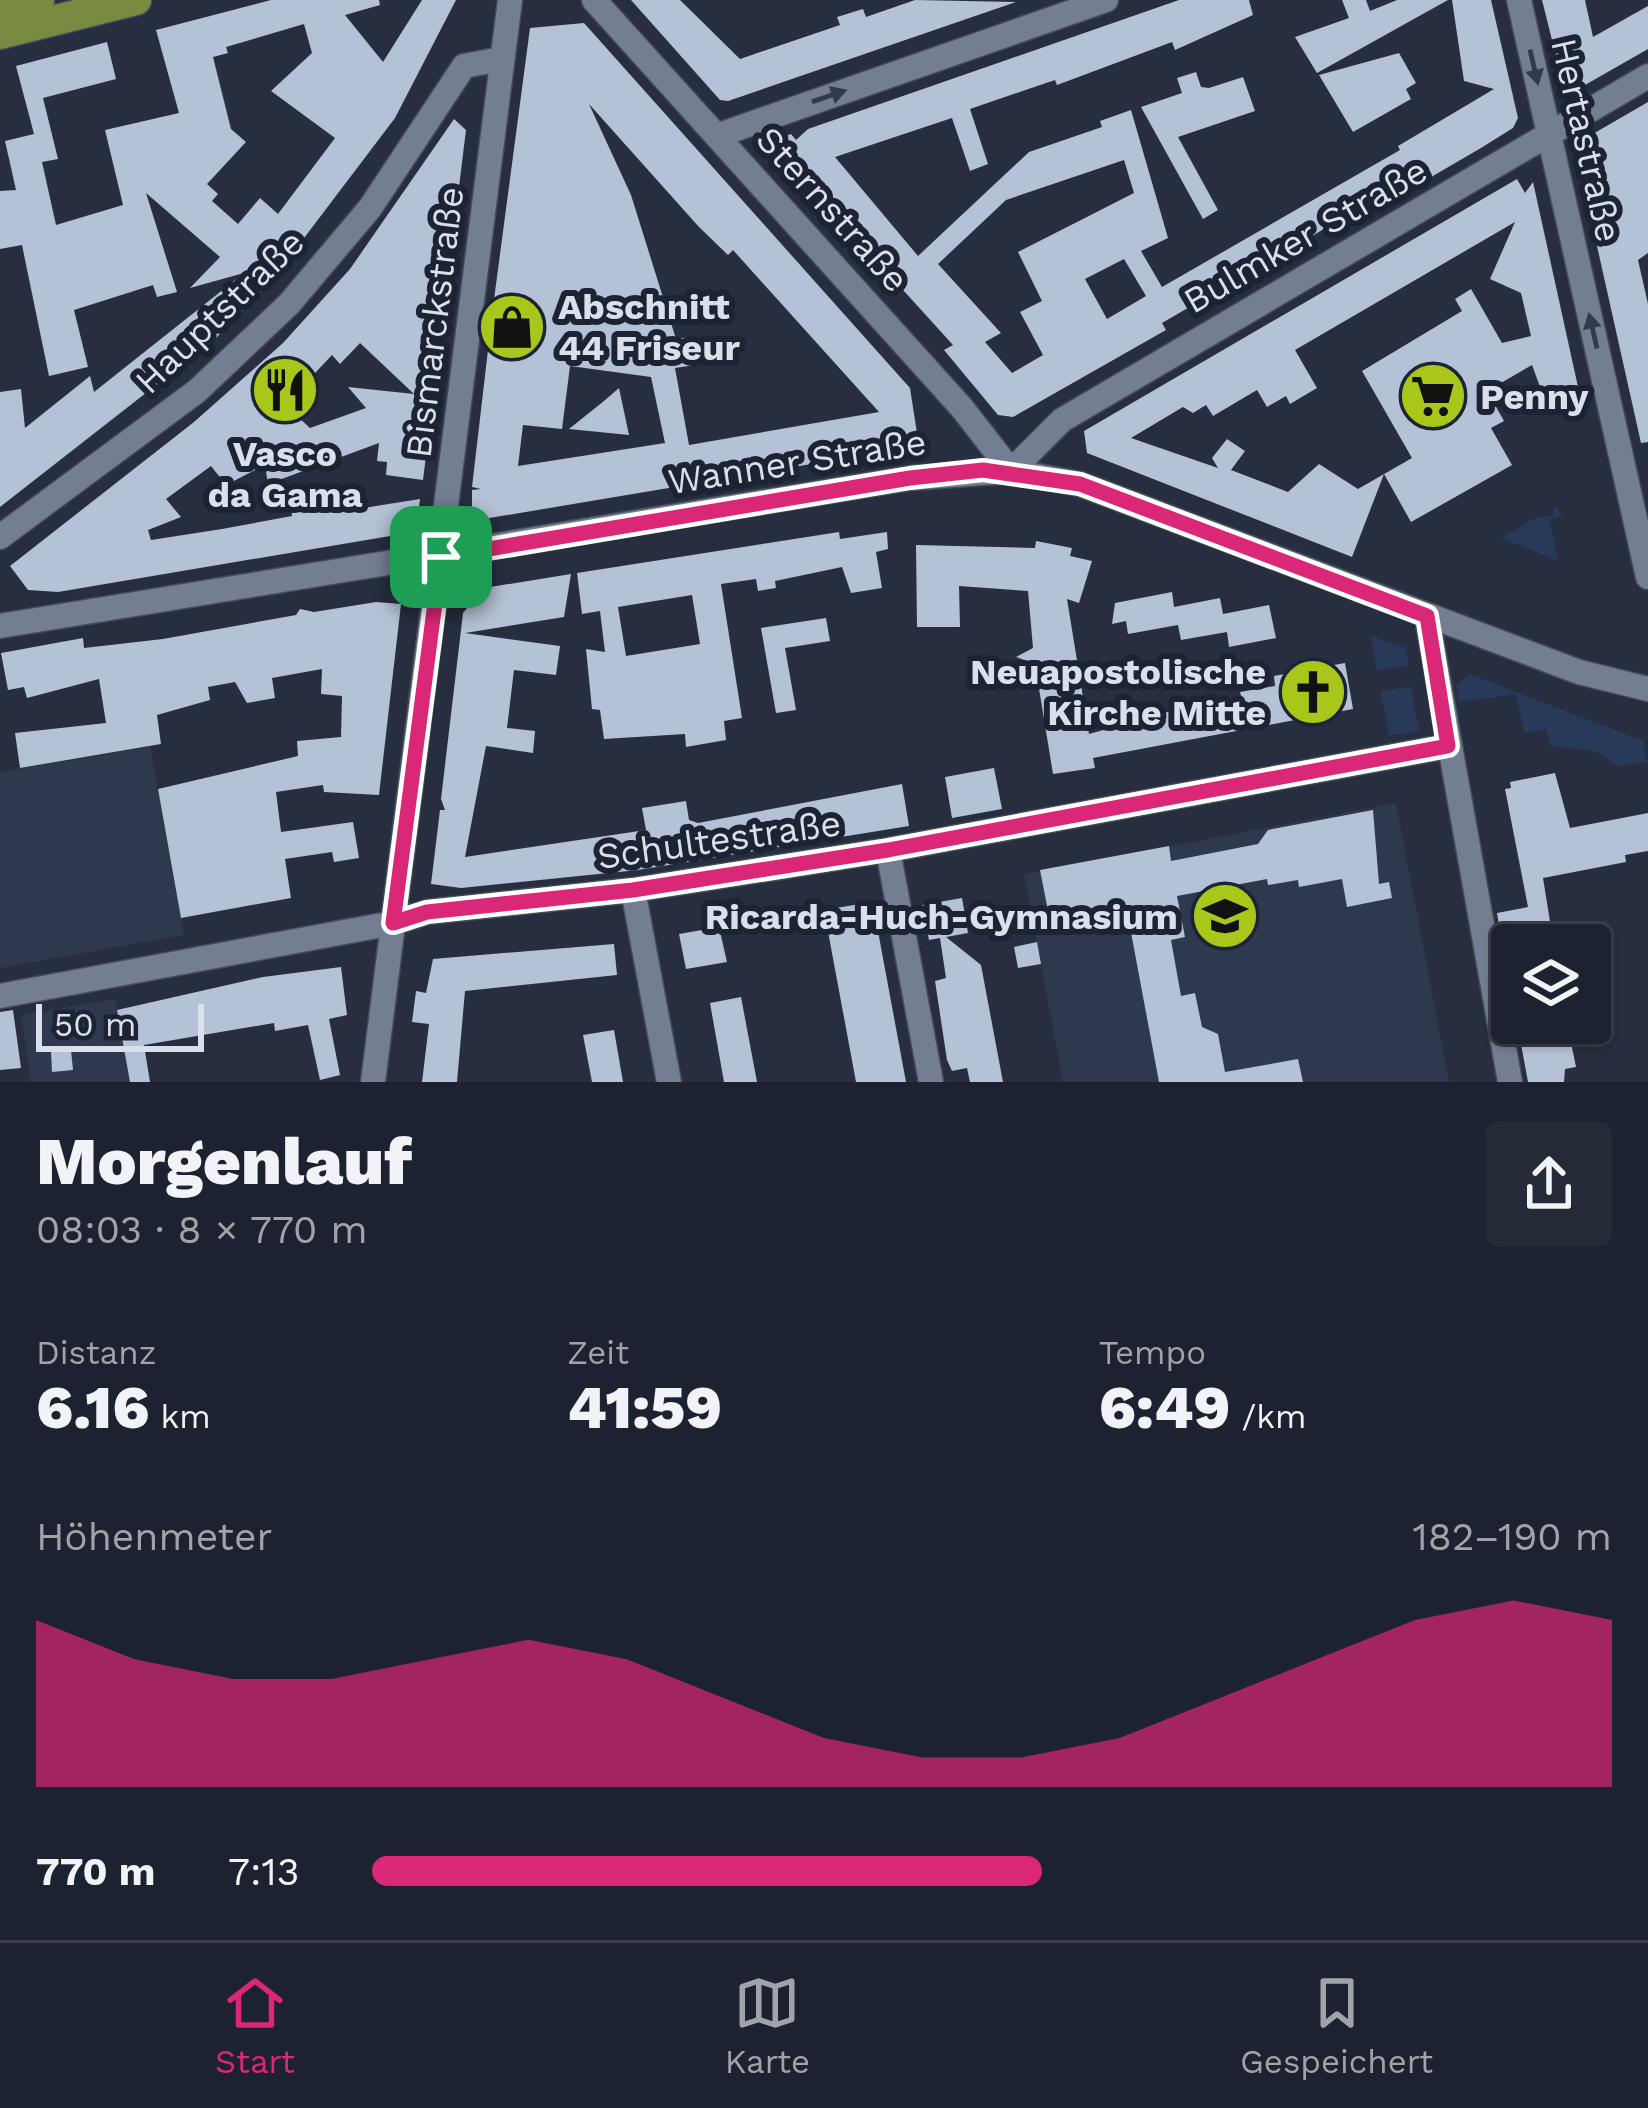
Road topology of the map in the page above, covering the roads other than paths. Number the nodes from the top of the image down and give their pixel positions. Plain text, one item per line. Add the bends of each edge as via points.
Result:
1 (39, 0) edge
2 (136, 0) edge
3 (510, 0) edge
4 (594, 0) edge
5 (1106, 0) edge
6 (1519, 0) edge
7 (0, 11) edge
8 (0, 34) edge
9 (501, 59) junction
10 (1648, 76) edge
11 (1549, 133) junction
12 (719, 135) junction
13 (1011, 471) junction
14 (1638, 481) edge
15 (0, 537) edge
16 (441, 557) junction
17 (1648, 577) edge
18 (1427, 616) junction
19 (0, 626) edge
20 (1648, 689) edge
21 (1448, 746) junction
22 (888, 850) junction
23 (633, 890) junction
24 (393, 923) junction
25 (0, 996) edge
26 (373, 1082) edge
27 (669, 1082) edge
28 (931, 1082) edge
29 (1510, 1082) edge

1 - 7 main road
2 - 8 main road
3 - 9 street, Bismarckstraße
4 - 12 street, Sternstraße
12 -> 5 street
6 -> 11 street, Hertastraße
9 - 15 street, Hauptstraße via 464,66 370,208 289,304 196,391
9 - 16 street, Bismarckstraße
10 - 11 street, Bulmker Straße
11 - 13 street, Bulmker Straße via 1062,420
14 -> 11 street, Hertastraße
12 - 13 street, Sternstraße
13 - 16 street, Wanner Straße via 910,478
13 - 18 street, Wanner Straße via 1080,484
14 - 17 street, Hertastraße
16 - 19 street, Wanner Straße
16 - 24 street, Bismarckstraße
18 - 20 street, Wanner Straße
18 - 21 street
21 - 22 street, Schultestraße
21 - 29 street
22 - 23 street, Schultestraße
22 - 28 street
23 - 24 street, Schultestraße via 427,912
23 - 27 street
24 - 25 street, Schultestraße
24 - 26 street, Bismarckstraße

